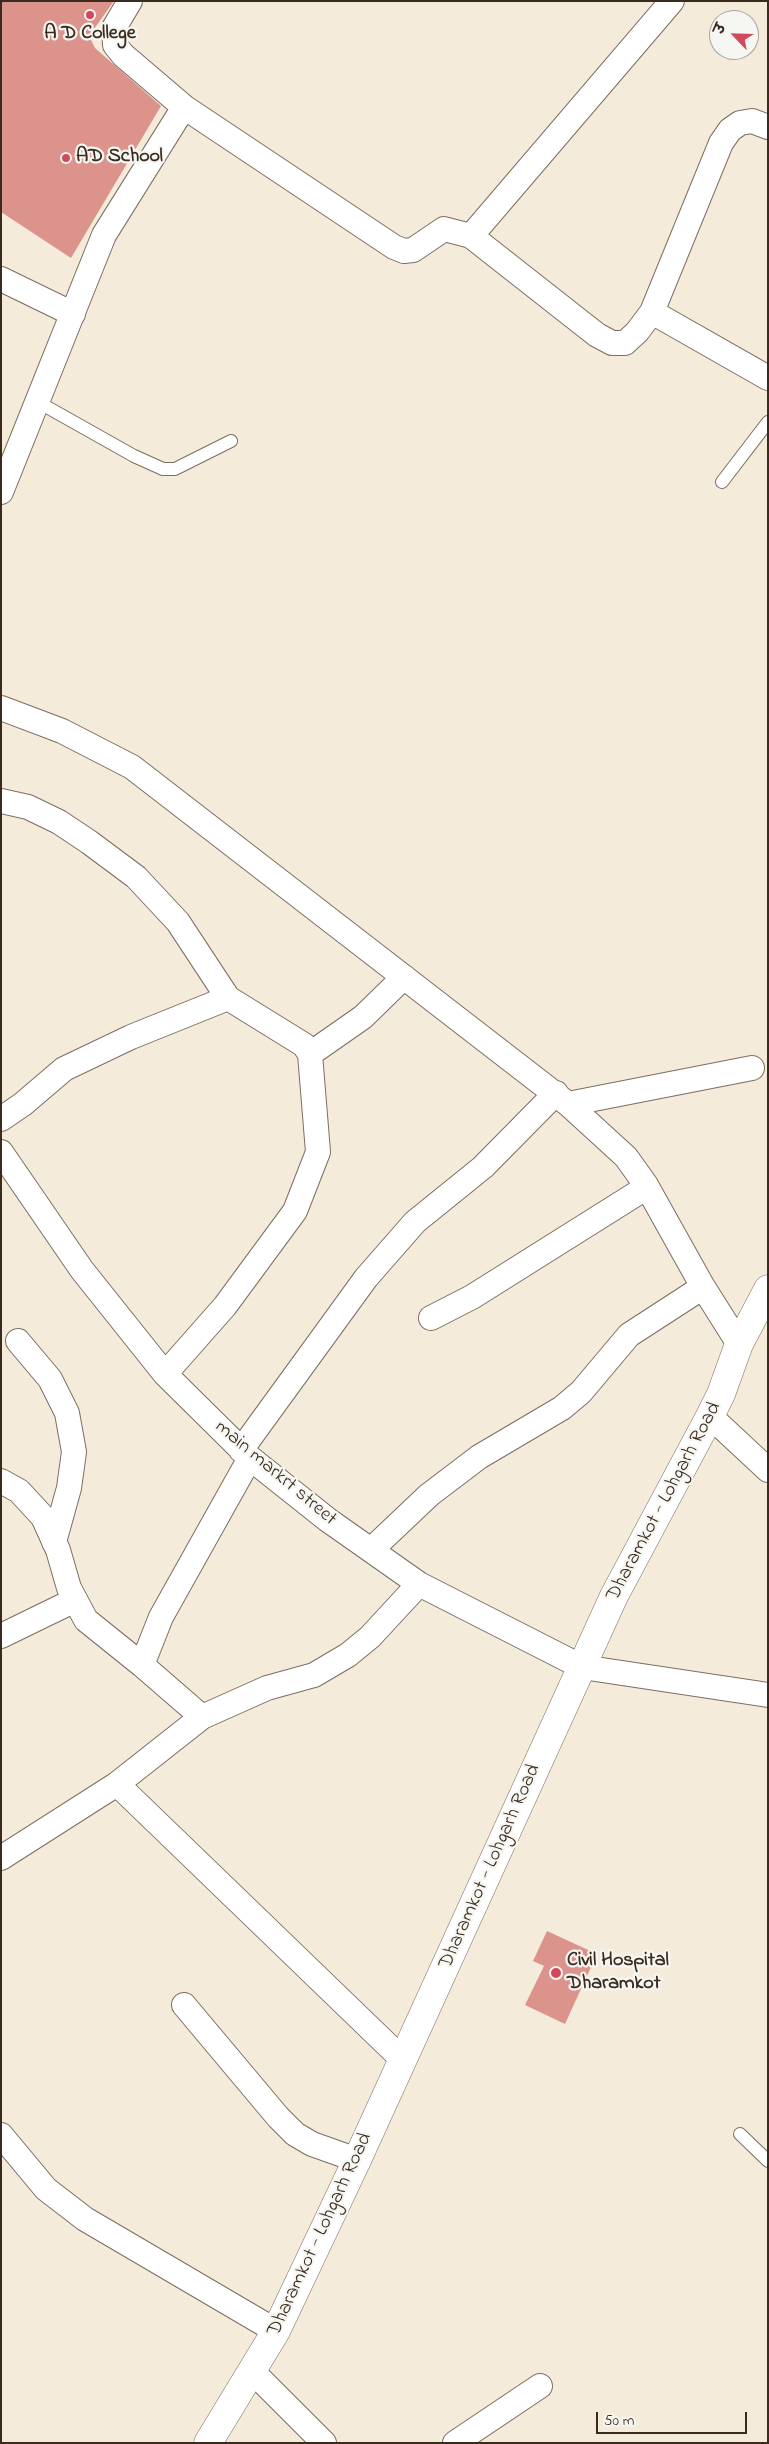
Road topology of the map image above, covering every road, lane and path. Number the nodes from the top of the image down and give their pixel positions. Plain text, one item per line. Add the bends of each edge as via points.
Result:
1 (130, 1) edge
2 (672, 1) edge
3 (184, 107) junction
4 (768, 127) edge
5 (471, 236) junction
6 (1, 279) edge
7 (652, 312) junction
8 (73, 314) junction
9 (768, 378) edge
10 (38, 402) junction
11 (768, 422) edge
12 (231, 441) dead end
13 (722, 482) dead end
14 (1, 492) edge
15 (1, 708) edge
16 (1, 801) edge
17 (404, 977) junction
18 (228, 998) junction
19 (310, 1054) junction
20 (752, 1068) dead end
21 (562, 1098) junction
22 (1, 1119) edge
23 (1, 1152) edge
24 (647, 1187) junction
25 (703, 1287) junction
26 (768, 1289) edge
27 (431, 1318) dead end
28 (18, 1341) dead end
29 (739, 1344) junction
30 (165, 1374) junction
31 (710, 1416) junction
32 (245, 1454) junction
33 (768, 1470) edge
34 (1, 1481) edge
35 (54, 1542) junction
36 (371, 1550) junction
37 (419, 1584) junction
38 (76, 1600) junction
39 (1, 1636) edge
40 (142, 1665) junction
41 (582, 1667) junction
42 (768, 1695) edge
43 (202, 1717) junction
44 (117, 1784) junction
45 (1, 1858) edge
46 (184, 2005) dead end
47 (403, 2060) junction
48 (1, 2134) edge
49 (740, 2134) dead end
50 (357, 2160) junction
51 (768, 2161) edge
52 (276, 2331) junction
53 (253, 2372) junction
54 (540, 2386) dead end
55 (208, 2443) edge
56 (324, 2443) edge
57 (455, 2443) edge

1 - 3 street via 114,28 115,45 122,55
2 - 5 street
3 - 5 street via 394,247 413,250 444,229
3 - 8 street via 104,234
4 - 7 street via 752,121 740,123 721,143
5 - 7 street via 597,335 612,343 625,343
6 - 8 street
7 - 9 street
8 - 10 street
10 - 12 lane via 163,469 175,469
10 - 14 street
11 - 13 lane
15 - 17 street via 62,731 132,767
16 - 18 street via 28,806 59,822 136,877 178,922
17 - 19 street via 363,1017
17 - 21 street
18 - 19 street via 304,1045
18 - 22 street via 64,1068
19 - 30 street via 318,1152 295,1211 226,1306
20 - 21 street
21 - 24 street via 626,1157
21 - 32 street via 415,1222 366,1278
23 - 30 street, main markrt street via 82,1270
24 - 25 street
24 - 27 street via 472,1297
25 - 29 street
25 - 36 street via 629,1335 581,1392 562,1408 479,1457 429,1495
26 - 29 street, Dharamkot - Lohgarh Road
28 - 35 street via 50,1379 67,1413 74,1452 69,1488
29 - 31 street, Dharamkot - Lohgarh Road
30 - 32 street, main markrt street
31 - 33 street
31 - 41 street, Dharamkot - Lohgarh Road via 628,1570
32 - 36 street, main markrt street
32 - 40 street via 162,1617
34 - 35 street via 19,1491 43,1517
35 - 38 street
36 - 37 street, main markrt street
37 - 41 street, main markrt street
37 - 43 street via 370,1637 348,1655 314,1675 267,1688
38 - 39 street
38 - 40 street via 86,1620
40 - 43 street
41 - 42 street, main markrt street
41 - 47 street, Dharamkot - Lohgarh Road
43 - 44 street
44 - 45 street
44 - 47 street
46 - 50 street via 295,2134 312,2144
47 - 50 street, Dharamkot - Lohgarh Road
48 - 52 street via 46,2189 85,2219
49 - 51 lane
50 - 52 street, Dharamkot - Lohgarh Road
52 - 53 street, Dharamkot - Lohgarh Road
53 - 55 street, Dharamkot - Lohgarh Road
53 - 56 street
54 - 57 street

